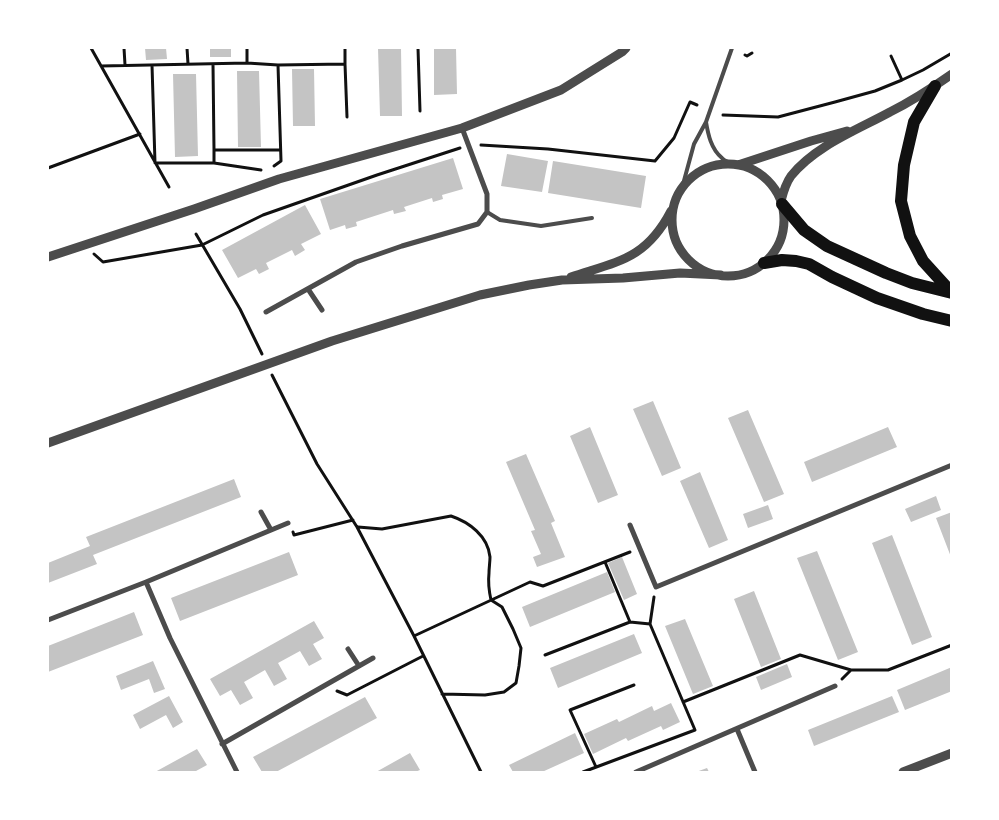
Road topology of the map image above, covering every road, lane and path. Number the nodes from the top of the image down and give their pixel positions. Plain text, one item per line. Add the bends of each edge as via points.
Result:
1 (91, 48) edge
2 (124, 48) edge
3 (188, 48) edge
4 (247, 48) edge
5 (345, 48) edge
6 (418, 48) edge
7 (626, 48) edge
8 (732, 48) edge
9 (752, 53) dead end
10 (952, 53) edge
11 (745, 55) dead end
12 (891, 56) dead end
13 (247, 63) junction
14 (188, 64) junction
15 (213, 64) junction
16 (345, 64) junction
17 (125, 65) junction
18 (152, 65) junction
19 (278, 65) junction
20 (101, 66) junction
21 (952, 74) edge
22 (902, 80) junction
23 (935, 86) junction
24 (697, 105) dead end
25 (420, 111) dead end
26 (724, 115) dead end
27 (347, 117) dead end
28 (706, 122) junction
29 (462, 128) junction
30 (858, 129) junction
31 (140, 134) junction
32 (468, 145) junction
33 (214, 150) junction
34 (280, 150) junction
35 (155, 163) junction
36 (214, 163) junction
37 (735, 164) junction
38 (48, 168) edge
39 (169, 187) dead end
40 (682, 188) junction
41 (675, 202) junction
42 (781, 202) junction
43 (487, 212) junction
44 (592, 218) dead end
45 (196, 234) dead end
46 (85, 244) junction
47 (202, 245) junction
48 (48, 257) edge
49 (764, 263) junction
50 (721, 275) junction
51 (562, 280) junction
52 (308, 289) junction
53 (952, 293) edge
54 (240, 309) dead end
55 (322, 310) dead end
56 (266, 312) dead end
57 (952, 321) edge
58 (289, 410) dead end
59 (48, 443) edge
60 (952, 465) edge
61 (261, 512) dead end
62 (353, 520) junction
63 (288, 523) joint
64 (630, 525) dead end
65 (357, 527) junction
66 (271, 530) junction
67 (639, 548) junction
68 (605, 562) junction
69 (146, 582) junction
70 (656, 587) junction
71 (491, 600) junction
72 (48, 620) edge
73 (630, 622) junction
74 (650, 624) junction
75 (414, 636) junction
76 (952, 645) edge
77 (348, 650) dead end
78 (545, 654) dead end
79 (423, 656) junction
80 (373, 658) dead end
81 (359, 666) junction
82 (325, 685) junction
83 (634, 685) dead end
84 (835, 686) dead end
85 (442, 694) junction
86 (683, 702) junction
87 (737, 729) junction
88 (222, 744) junction
89 (952, 753) edge
90 (596, 767) junction
91 (237, 772) edge
92 (481, 772) edge
93 (583, 772) edge
94 (636, 772) edge
95 (755, 772) edge
96 (903, 772) edge

1 - 20 path
2 - 17 path
3 - 14 path
4 - 13 path
5 - 16 path
6 - 25 path
7 - 29 street via 561,90
8 - 28 lane
9 - 11 path
10 - 22 path
12 - 22 path
13 - 15 path
13 - 19 path
14 - 15 path
14 - 18 path
15 - 33 path
16 - 19 path
16 - 27 path
17 - 18 path
17 - 20 path
18 - 35 path
19 - 34 path
20 - 31 path
21 - 23 street
22 - 26 path via 875,91 778,117
23 - 30 street
23 - 53 main road via 914,122 904,165 901,201 910,236 924,262
24 - 32 path via 690,102 674,138 655,160
28 - 37 lane via 714,148 721,158
28 - 40 lane via 694,144
29 - 32 street
29 - 46 street via 279,179
30 - 37 street
30 - 42 street via 812,155 790,177
31 - 35 path
31 - 38 path
32 - 43 street via 487,194
32 - 47 path via 263,215
33 - 34 path
33 - 36 path
34 - 36 path via 281,160 267,172
35 - 36 path
35 - 39 path
37 - 40 street via 713,166 696,174
37 - 42 street via 764,177
40 - 41 street
41 - 50 street via 672,218 680,250 705,271
41 - 51 street via 663,225 643,248 617,262
42 - 49 street via 782,236
42 - 53 main road via 804,230 827,246 912,283
43 - 44 lane via 500,220 541,226
43 - 52 street via 478,224 356,262
45 - 47 path
46 - 47 path via 102,262
46 - 48 street
47 - 54 path
49 - 50 street via 751,271
49 - 57 main road via 782,260 809,264 877,298
50 - 51 street via 680,273
51 - 59 street via 480,295 340,338
52 - 55 street
52 - 56 street
58 - 62 path
60 - 70 street
61 - 66 street
62 - 63 path via 294,535
62 - 65 path
63 - 66 street
64 - 67 street
65 - 71 path via 382,529 451,516 461,519 486,543 490,556
65 - 75 path
66 - 69 street
67 - 68 path
67 - 70 street
68 - 71 path via 543,586 530,582
68 - 73 path
69 - 72 street
69 - 88 street
70 - 74 path
71 - 75 path
71 - 85 path via 502,607 521,648 516,683 504,692 485,695
73 - 74 path
73 - 78 path
74 - 86 path
75 - 79 path
76 - 86 path via 888,670 851,670 800,655
77 - 81 street
79 - 82 path via 347,695
79 - 85 path
80 - 81 street
81 - 82 street
82 - 88 street
83 - 90 path via 570,710
84 - 87 street
85 - 92 path
86 - 90 path via 695,730
87 - 94 street
87 - 95 street
88 - 91 street
89 - 96 street
90 - 93 path

